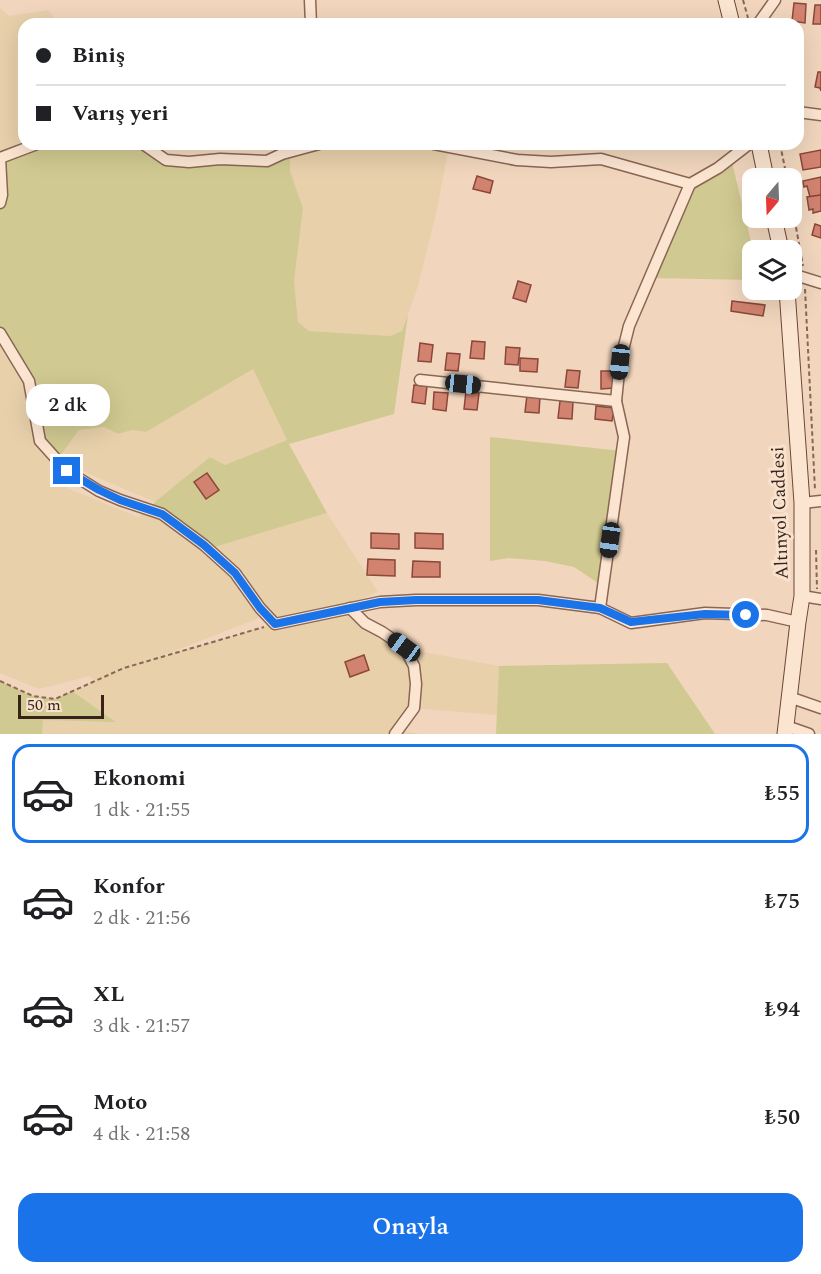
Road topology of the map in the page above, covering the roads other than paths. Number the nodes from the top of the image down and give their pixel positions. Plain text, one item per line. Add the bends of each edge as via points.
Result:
1 (310, 0) edge
2 (726, 0) edge
3 (775, 0) edge
4 (311, 18) edge
5 (730, 18) edge
6 (762, 18) edge
7 (804, 113) edge
8 (821, 115) edge
9 (21, 150) edge
10 (152, 150) edge
11 (292, 150) edge
12 (465, 150) edge
13 (741, 150) edge
14 (760, 150) edge
15 (0, 158) edge
16 (764, 168) edge
17 (690, 184) junction
18 (0, 203) edge
19 (802, 277) edge
20 (821, 283) edge
21 (788, 300) edge
22 (0, 333) edge
23 (420, 380) dead end
24 (616, 401) junction
25 (813, 502) edge
26 (802, 596) junction
27 (819, 598) edge
28 (350, 608) junction
29 (600, 608) junction
30 (798, 622) junction
31 (789, 697) junction
32 (821, 708) edge
33 (785, 730) edge
34 (394, 734) edge
35 (809, 734) edge

1 - 4 street
2 - 5 main road
3 - 6 street
7 - 8 street
9 - 15 street
10 - 11 street via 166,160 189,162 267,161
12 - 17 street via 517,160 601,159
13 - 17 street
14 - 16 main road
15 - 18 street
17 - 24 street via 629,326
19 - 20 street
21 - 25 main road, Altınyol Caddesi
22 - 28 street via 29,381 40,441 67,471 99,490 173,522 235,573 275,624
23 - 24 street
24 - 29 street via 624,437
25 - 26 main road, Altınyol Caddesi
26 - 27 street
26 - 30 main road, Altınyol Caddesi
28 - 29 street via 416,600 538,600
28 - 34 street via 365,623 404,647 414,666 414,708
29 - 30 street via 631,622 705,614 766,615
30 - 31 main road, Altınyol Caddesi
31 - 32 street
31 - 33 main road, Altınyol Caddesi
33 - 35 street

